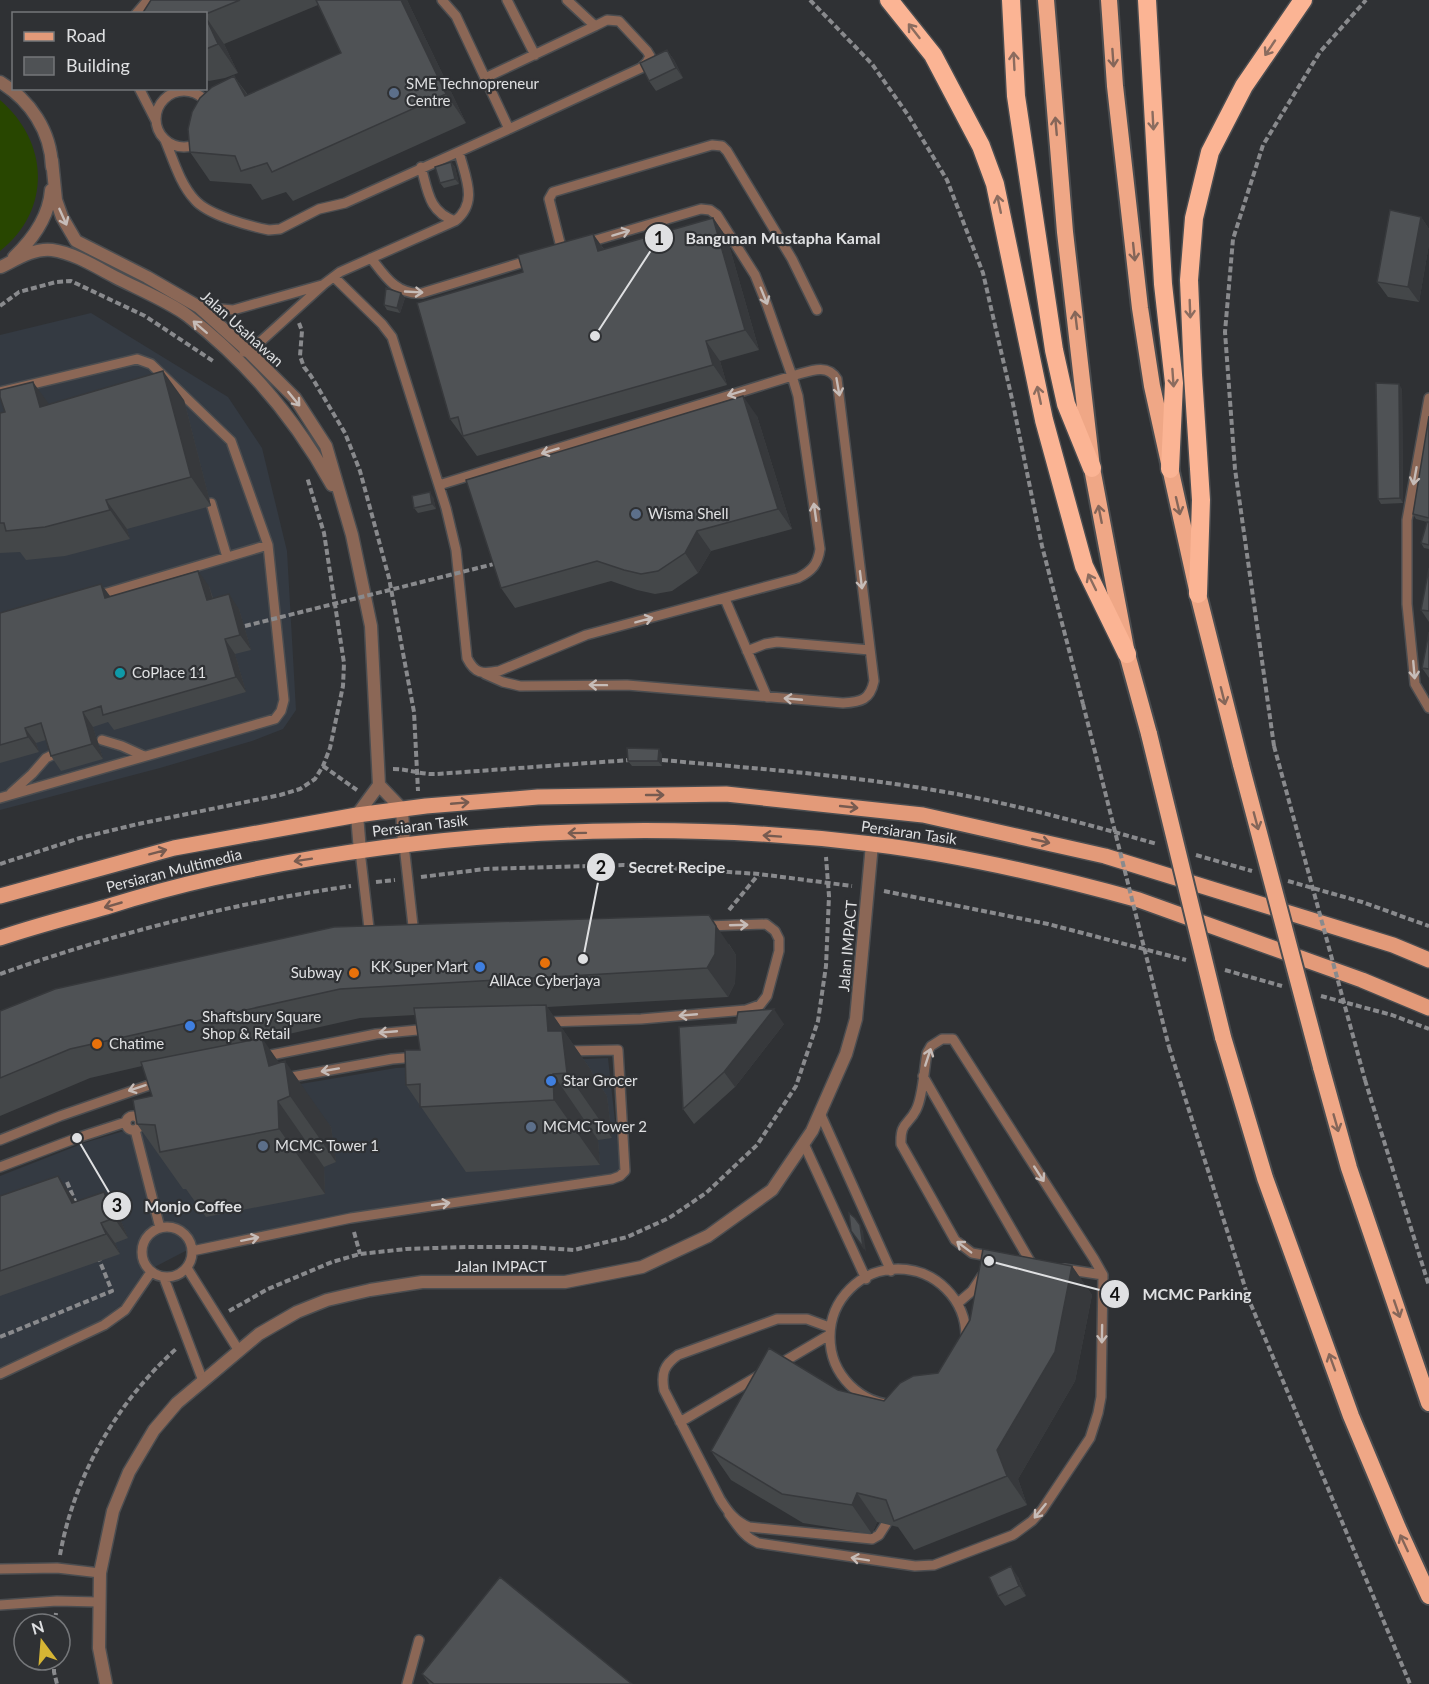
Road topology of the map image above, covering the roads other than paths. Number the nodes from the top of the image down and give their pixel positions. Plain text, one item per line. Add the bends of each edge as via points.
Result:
1 (148, 0) edge
2 (442, 0) edge
3 (507, 0) edge
4 (567, 0) edge
5 (889, 0) edge
6 (1011, 0) edge
7 (1046, 0) edge
8 (1109, 0) edge
9 (1147, 0) edge
10 (1303, 0) edge
11 (138, 12) edge
12 (595, 26) junction
13 (535, 55) junction
14 (485, 78) junction
15 (0, 82) edge
16 (141, 90) edge
17 (156, 122) junction
18 (509, 129) junction
19 (165, 140) junction
20 (459, 152) junction
21 (52, 160) junction
22 (421, 167) junction
23 (455, 221) junction
24 (562, 250) junction
25 (551, 254) edge
26 (540, 257) edge
27 (371, 258) junction
28 (0, 267) edge
29 (334, 277) junction
30 (324, 284) junction
31 (199, 307) junction
32 (817, 310) dead end
33 (249, 352) junction
34 (231, 354) junction
35 (792, 376) junction
36 (0, 392) edge
37 (1429, 398) edge
38 (1092, 468) junction
39 (1170, 469) junction
40 (439, 485) junction
41 (342, 502) junction
42 (212, 503) dead end
43 (268, 545) junction
44 (227, 557) junction
45 (1198, 594) junction
46 (91, 598) edge
47 (725, 599) junction
48 (870, 650) junction
49 (747, 651) junction
50 (1127, 654) junction
51 (479, 672) junction
52 (767, 697) junction
53 (1429, 708) edge
54 (102, 740) dead end
55 (52, 755) edge
56 (144, 756) junction
57 (379, 785) junction
58 (5, 796) edge
59 (402, 809) junction
60 (357, 815) junction
61 (872, 844) junction
62 (404, 845) junction
63 (360, 851) junction
64 (0, 896) edge
65 (693, 926) edge
66 (414, 937) junction
67 (426, 937) edge
68 (0, 938) edge
69 (403, 939) edge
70 (381, 941) edge
71 (1429, 960) edge
72 (1429, 1008) edge
73 (538, 1023) edge
74 (434, 1029) edge
75 (560, 1051) edge
76 (426, 1057) edge
77 (254, 1058) edge
78 (923, 1076) junction
79 (168, 1079) edge
80 (275, 1080) edge
81 (820, 1113) junction
82 (150, 1115) edge
83 (138, 1118) junction
84 (126, 1122) junction
85 (135, 1130) junction
86 (0, 1140) edge
87 (804, 1144) junction
88 (0, 1167) edge
89 (160, 1228) junction
90 (192, 1251) junction
91 (990, 1256) junction
92 (1000, 1258) edge
93 (1041, 1265) edge
94 (1051, 1266) edge
95 (187, 1268) junction
96 (891, 1271) junction
97 (151, 1272) junction
98 (1103, 1275) junction
99 (164, 1278) junction
100 (866, 1279) junction
101 (958, 1303) junction
102 (829, 1331) junction
103 (239, 1351) junction
104 (0, 1374) edge
105 (203, 1381) junction
106 (1429, 1403) edge
107 (680, 1422) junction
108 (729, 1514) junction
109 (886, 1524) edge
110 (0, 1569) edge
111 (100, 1573) junction
112 (1429, 1596) edge
113 (98, 1602) junction
114 (0, 1605) edge
115 (419, 1640) dead end
116 (106, 1684) edge
117 (406, 1684) edge

1 - 11 lane
2 - 14 lane via 456,16
3 - 13 lane
4 - 12 lane
50 -> 5 highway via 1084,566 1044,420 995,184 933,55
38 -> 6 highway via 1066,404 1054,350 1016,96
38 -> 7 highway via 1065,232
8 -> 39 highway via 1140,308
9 -> 39 highway via 1163,284 1174,383
10 -> 45 highway via 1244,86 1210,152 1194,218 1189,280 1201,500
12 - 13 lane
12 - 18 lane via 607,20 619,21 647,51 647,62
13 - 14 lane
14 - 18 lane
15 - 21 street via 33,112
16 - 17 lane
17 - 19 lane
17 - 19 lane via 159,106 171,94 188,91 204,98 209,105 209,131 198,143 181,147
18 - 20 lane
19 - 22 lane via 195,201 205,209 269,230 280,229
20 - 22 lane
20 - 23 lane via 469,205
21 - 28 street via 51,196 38,229
21 -> 31 street, Jalan Usahawan via 56,200 76,241
22 - 23 lane via 438,213
23 - 27 lane
24 - 25 lane
24 - 32 lane via 549,199 553,192 712,145 722,146 792,259
24 -> 35 lane via 701,209 710,210 755,275
27 -> 26 lane via 394,286 413,294
27 - 29 lane
34 -> 28 street, Jalan Usahawan via 186,315 73,256 52,250 37,251
29 - 30 lane
29 - 40 lane via 392,337
30 - 31 lane via 233,310
30 - 33 lane
31 - 33 street, Jalan Usahawan
33 - 34 lane
33 -> 41 street, Jalan Usahawan via 295,398 326,446
34 - 41 street, Jalan Usahawan via 281,407
35 -> 40 lane
47 -> 35 lane via 798,578 818,561 820,549
35 -> 48 lane via 828,369 837,379
36 - 43 lane via 137,359 151,364 231,441
37 -> 53 lane via 1407,520 1407,604 1415,684
50 -> 38 highway
39 -> 45 highway
40 - 51 lane via 456,550 467,658 471,668
41 - 57 street, Jalan Usahawan via 371,626
42 - 44 lane
43 - 44 lane
43 - 56 lane via 284,700 281,711 275,719
44 - 46 lane
45 -> 106 highway, bridge via 1349,1168
47 - 49 lane
51 -> 47 lane via 500,671 586,635
48 - 49 lane via 777,642
48 -> 52 lane via 873,681 866,698 843,703
49 - 52 lane
112 -> 50 highway, bridge via 1347,1405 1265,1178 1223,1037
52 -> 51 lane via 627,685 520,686
54 - 56 lane
55 - 58 lane
56 - 58 lane
57 - 59 street
57 - 60 street
59 - 60 main road, Persiaran Tasik
59 - 62 street
59 -> 71 main road, Persiaran Tasik via 538,797 726,794 923,815 1105,856 1393,945
60 - 63 street
64 -> 60 main road, Persiaran Multimedia via 174,848
61 -> 62 main road, Persiaran Tasik via 678,831 478,837
61 - 72 main road, Persiaran Tasik via 1043,875 1139,900
61 - 81 street, Jalan IMPACT via 856,1019 846,1054
62 - 63 main road, Persiaran Tasik
62 - 66 lane
63 -> 68 main road, Persiaran Multimedia via 210,878
63 - 70 lane via 367,943
65 -> 73 lane via 766,924 775,931 779,951 767,996 760,1005 746,1010 641,1019
66 - 67 lane
66 - 69 lane
74 -> 77 lane via 376,1034
90 -> 75 lane via 351,1218 620,1176 625,1171 618,1050
76 -> 80 lane via 392,1059
91 -> 78 lane via 972,1253 955,1240 901,1144 900,1134 916,1110
78 - 93 lane via 1026,1262
78 -> 98 lane via 931,1046 942,1039 952,1039
79 -> 86 lane
81 - 87 street, Jalan IMPACT
81 - 96 lane
82 - 83 lane
83 - 84 lane via 130,1117
83 - 85 lane via 140,1126
84 - 85 lane via 128,1128
84 - 88 lane
85 - 89 lane
87 - 100 lane
87 - 103 street, Jalan IMPACT via 772,1190 708,1236 642,1267 565,1282 422,1282 370,1290 297,1312
89 - 90 lane via 182,1232
89 - 97 lane via 143,1243 142,1259
90 - 95 lane
91 - 92 lane
91 - 101 lane via 979,1281
94 - 98 lane
95 - 99 lane
95 - 103 lane
96 - 100 lane
96 - 101 lane via 918,1271 933,1276
97 - 99 lane
97 - 104 lane via 125,1310 104,1325
98 -> 108 lane via 1101,1397 1096,1420 1089,1438 1042,1510 1013,1535 934,1565 902,1566 758,1543 749,1539
99 - 105 lane
100 - 102 lane via 841,1298
101 - 102 lane via 967,1330 964,1363 944,1388 915,1402 883,1404 854,1392 835,1362
102 - 107 lane
102 - 107 lane via 807,1319 777,1319 678,1355 663,1371 662,1380
103 - 105 street, Jalan IMPACT
105 - 111 street, Jalan IMPACT via 177,1402 154,1430 129,1472 113,1511
107 - 108 lane
108 - 109 lane via 749,1527 858,1539 872,1539
110 - 111 lane via 57,1568
111 - 113 street, Jalan IMPACT
113 - 114 lane
113 - 116 street, Jalan IMPACT via 99,1648
115 - 117 lane

